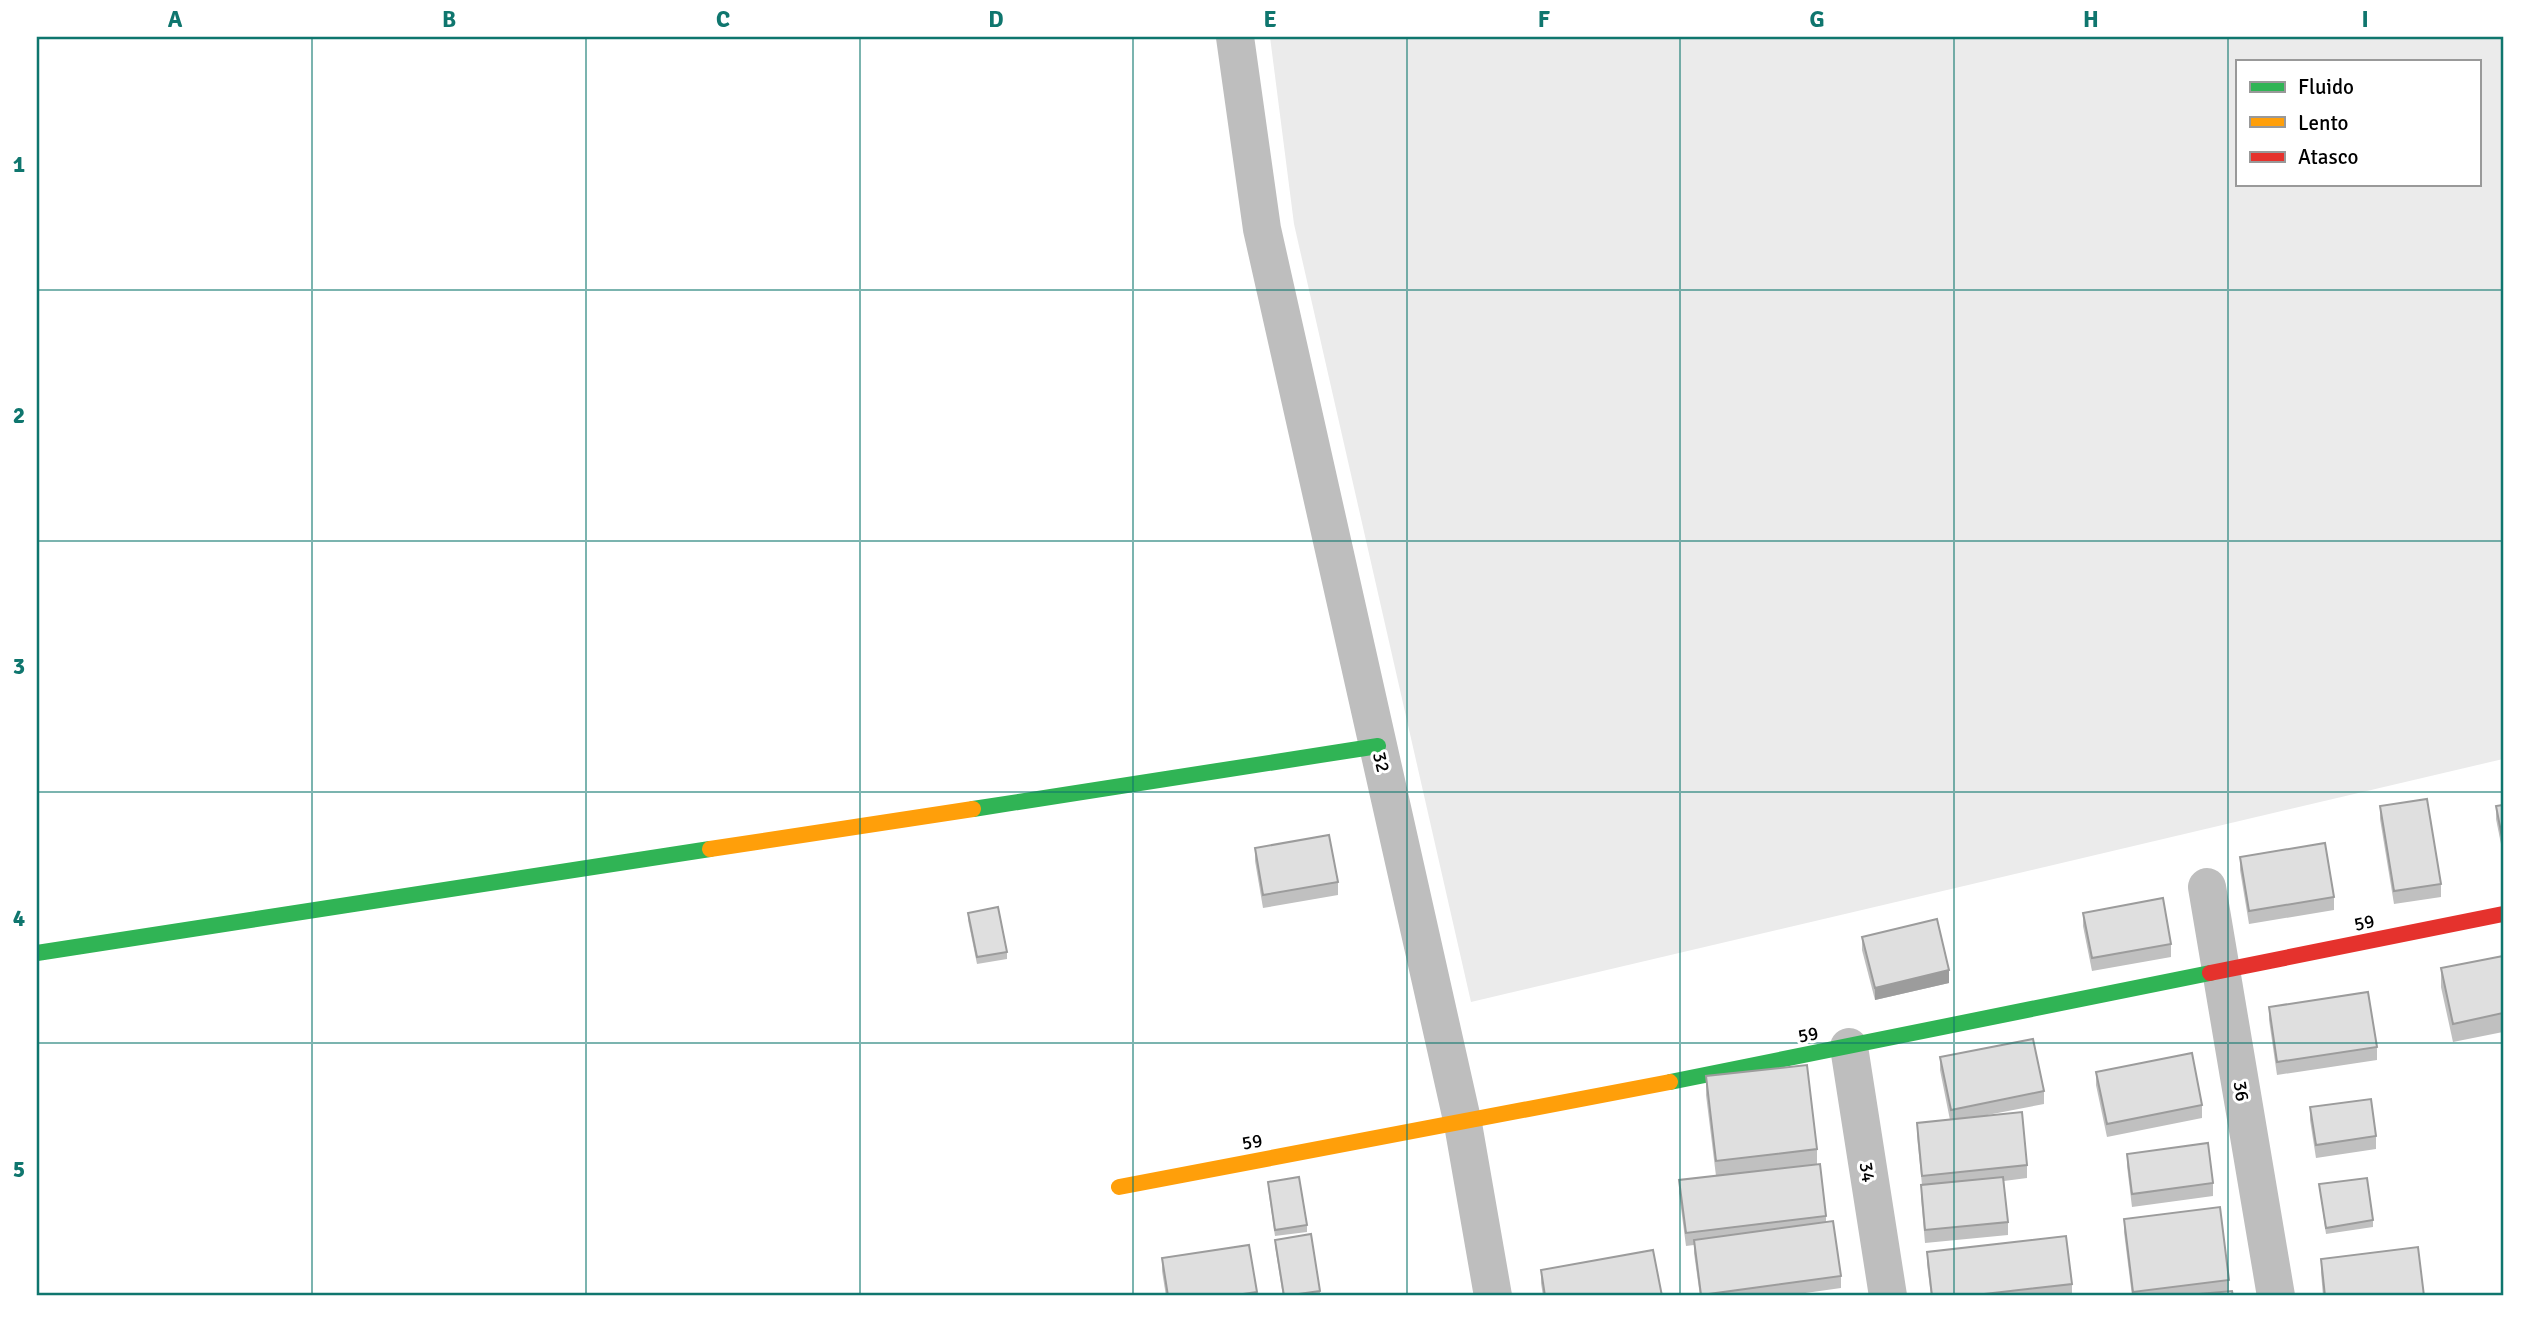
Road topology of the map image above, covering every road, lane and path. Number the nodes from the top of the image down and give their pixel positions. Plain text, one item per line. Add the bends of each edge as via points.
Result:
1 (1236, 37) edge
2 (1378, 746) junction
3 (2207, 887) dead end
4 (2503, 914) edge
5 (37, 953) edge
6 (2223, 972) junction
7 (1849, 1047) junction
8 (1463, 1124) junction
9 (1119, 1186) dead end
10 (1493, 1296) edge
11 (1888, 1296) edge
12 (2276, 1296) edge

1 - 2 street, 32 via 1262,229
2 - 5 street
2 - 8 street, 32
3 - 6 street, 36
4 - 6 street, 59
6 - 7 street, 59
6 - 12 street, 36
7 - 8 street, 59
7 - 11 street, 34
8 - 9 street, 59
8 - 10 street, 32

